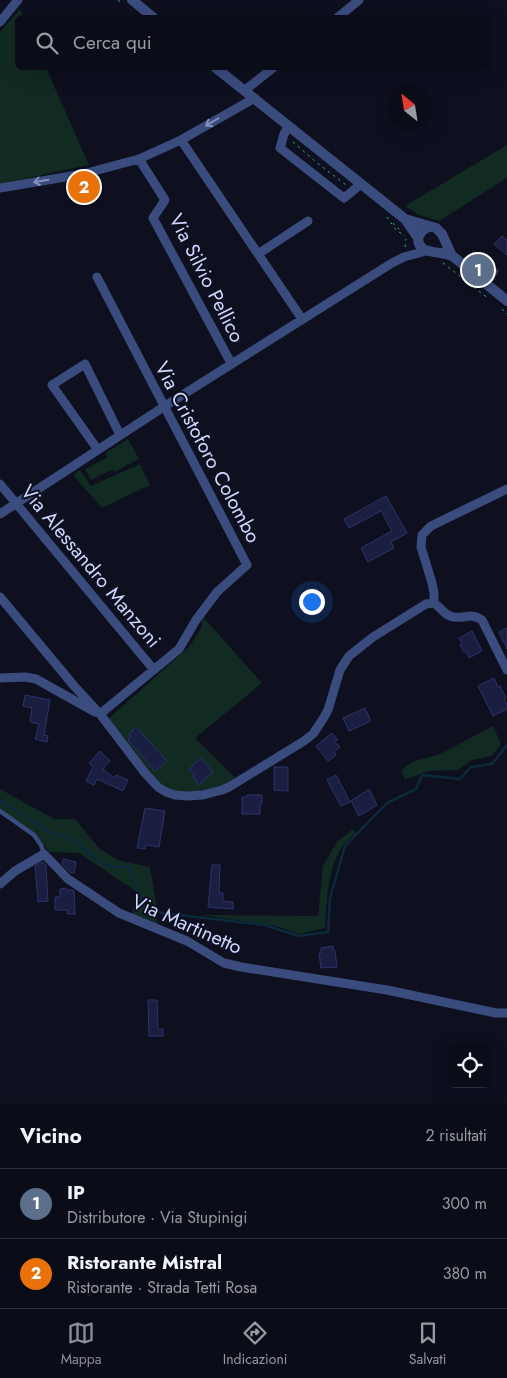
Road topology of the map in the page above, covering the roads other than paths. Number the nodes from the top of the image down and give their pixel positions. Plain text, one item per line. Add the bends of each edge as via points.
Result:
1 (18, 0) edge
2 (132, 0) edge
3 (359, 0) edge
4 (150, 15) edge
5 (341, 15) edge
6 (0, 22) edge
7 (219, 70) edge
8 (270, 70) edge
9 (245, 90) junction
10 (255, 98) junction
11 (289, 126) junction
12 (181, 140) junction
13 (140, 160) junction
14 (361, 184) junction
15 (0, 188) edge
16 (405, 219) junction
17 (308, 221) dead end
18 (428, 227) junction
19 (443, 238) junction
20 (418, 240) junction
21 (430, 251) junction
22 (258, 254) junction
23 (452, 256) junction
24 (404, 257) junction
25 (461, 264) junction
26 (97, 277) dead end
27 (488, 286) junction
28 (507, 301) edge
29 (302, 319) junction
30 (231, 363) junction
31 (164, 406) junction
32 (120, 435) junction
33 (98, 450) junction
34 (0, 484) edge
35 (507, 489) edge
36 (16, 503) junction
37 (0, 514) edge
38 (0, 597) edge
39 (434, 603) junction
40 (154, 670) junction
41 (507, 670) edge
42 (0, 678) edge
43 (100, 714) junction
44 (0, 811) edge
45 (44, 854) junction
46 (0, 884) edge
47 (507, 1013) edge

1 - 6 street
2 - 4 street
3 - 5 street
7 - 9 street
8 - 9 street
9 - 10 street
10 - 11 street
10 -> 12 street
11 - 14 street
11 - 14 street via 280,148 344,198
12 - 13 street
12 - 22 street
13 -> 15 street via 83,174
13 - 30 street, Via Silvio Pellico via 165,200 153,218
14 - 16 street
16 - 18 street
16 - 20 street
17 - 22 street
18 - 19 street via 436,228
18 - 20 street via 421,230
19 - 21 street via 441,246
19 - 23 street
20 - 21 street via 423,249
20 - 24 street
21 - 23 street
21 - 24 street
22 - 29 street
23 - 25 street
24 - 29 street
25 - 27 street
25 - 27 lane via 474,254 489,266 496,272
26 - 31 street, Via Cristoforo Colombo
27 - 28 street
29 - 30 street
30 - 31 street
31 - 32 street
31 - 40 street, Via Cristoforo Colombo via 247,565 217,592 179,649
32 - 33 street
32 - 33 street via 85,364 52,385
33 - 36 street
34 - 36 street, Via Alessandro Manzoni
35 - 39 street via 431,526 422,535 421,547 432,583
36 - 37 street
36 - 40 street, Via Alessandro Manzoni
38 - 43 street
39 - 41 street via 453,618 474,616 482,620
39 - 43 street via 409,614 349,656 336,679 328,710 313,734 222,790 187,796 166,792 145,773
40 - 43 street, Via Cristoforo Colombo
42 - 43 street via 36,679
44 - 45 lane via 34,835
45 - 46 street
45 - 47 street, Via Martinetto via 68,879 119,914 187,941 224,962

